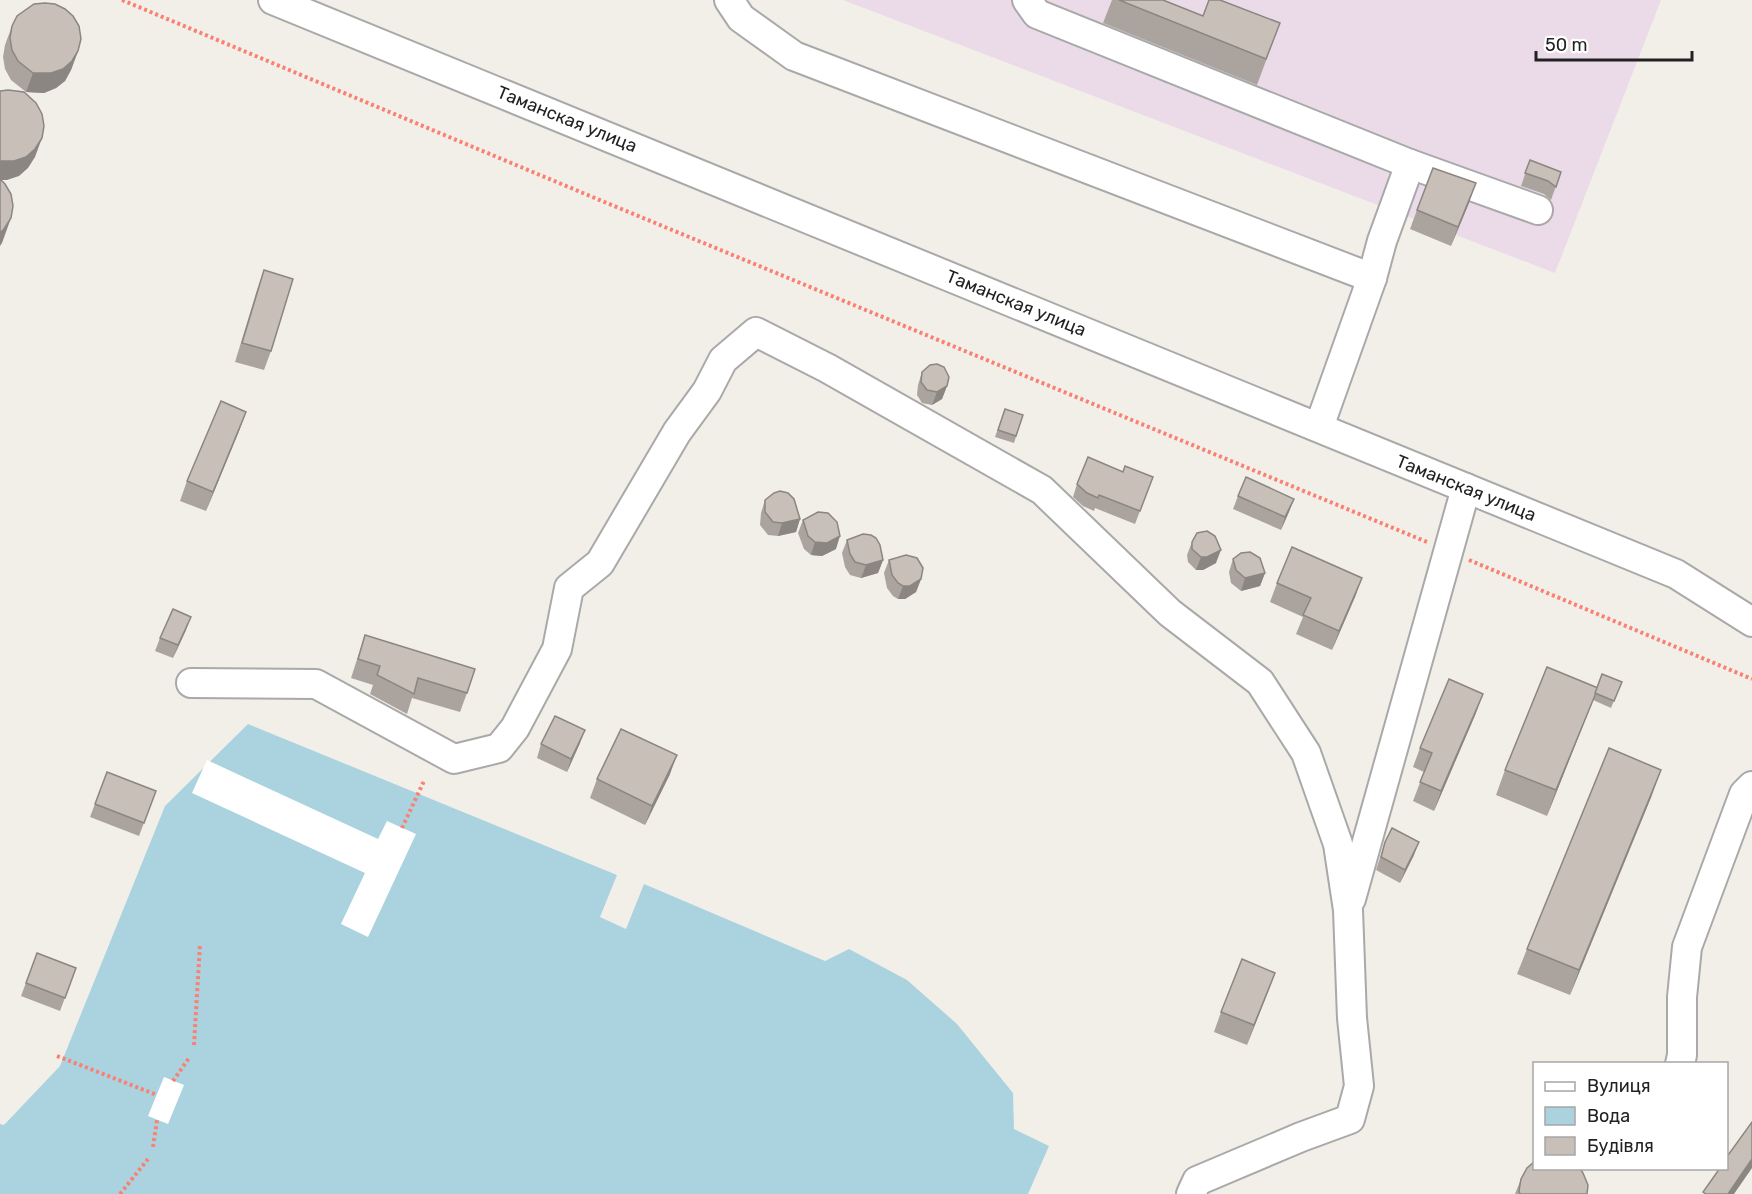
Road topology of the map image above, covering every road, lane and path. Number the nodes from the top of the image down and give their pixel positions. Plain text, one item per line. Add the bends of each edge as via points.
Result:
1 (122, 0) edge
2 (273, 0) edge
3 (729, 0) edge
4 (1027, 0) edge
5 (1410, 164) junction
6 (1538, 210) dead end
7 (1372, 278) junction
8 (1319, 427) junction
9 (1466, 488) junction
10 (1448, 551) junction
11 (1752, 622) edge
12 (1752, 679) edge
13 (191, 683) dead end
14 (424, 781) dead end
15 (1752, 786) edge
16 (402, 828) dead end
17 (1348, 910) junction
18 (200, 944) dead end
19 (194, 1046) dead end
20 (57, 1056) dead end
21 (189, 1058) dead end
22 (1681, 1062) edge
23 (173, 1081) dead end
24 (157, 1095) dead end
25 (156, 1120) dead end
26 (153, 1147) dead end
27 (148, 1159) dead end
28 (120, 1194) edge
29 (1191, 1194) edge

1 - 10 path
2 - 8 street, Таманская улица
3 - 7 street via 741,18 794,56
4 - 5 street via 1037,14
5 - 6 street
5 - 7 street
7 - 8 street
8 - 9 street, Таманская улица
9 - 10 street
9 - 11 street, Таманская улица via 1676,574
10 - 12 path
10 - 17 street
13 - 17 street via 316,684 454,759 499,748 515,728 557,649 570,588 600,563 723,360 756,332 1042,490 1170,613 1260,682 1306,753 1338,844
14 - 16 path
15 - 22 street via 1744,794 1687,947
17 - 29 street via 1359,1086 1350,1119 1197,1181
18 - 19 path
20 - 24 path
21 - 23 path
25 - 26 path
27 - 28 path

